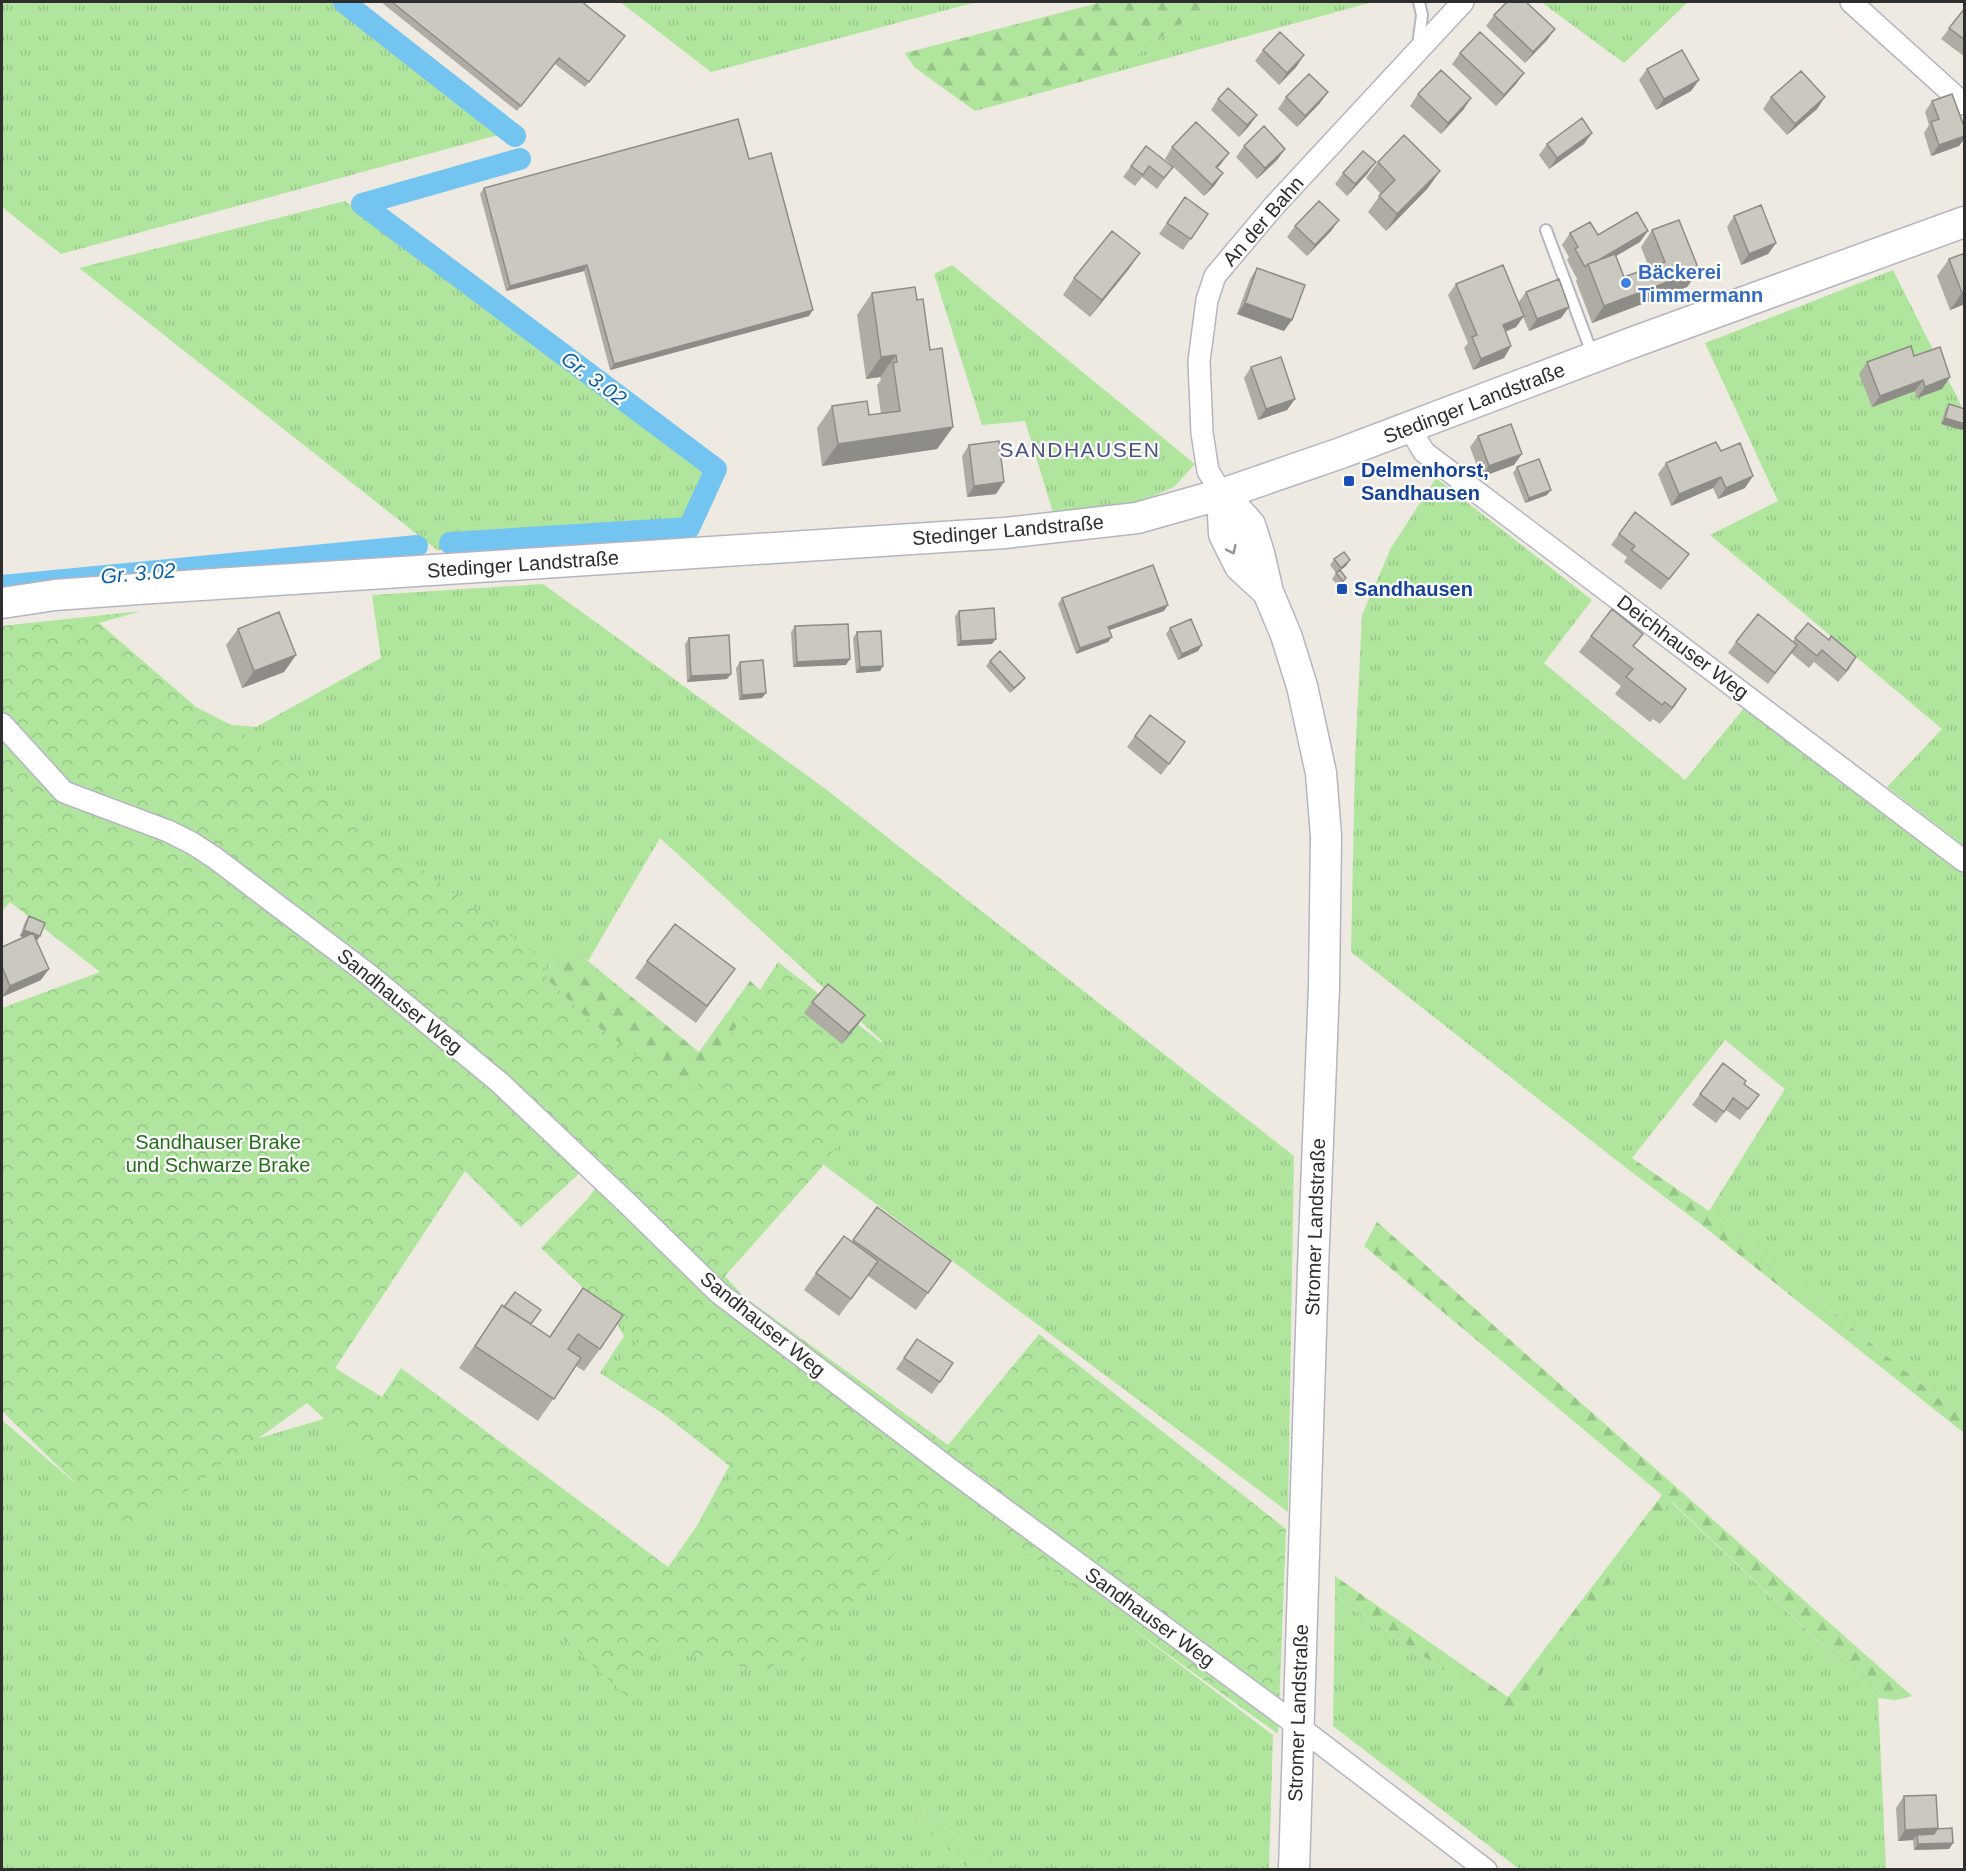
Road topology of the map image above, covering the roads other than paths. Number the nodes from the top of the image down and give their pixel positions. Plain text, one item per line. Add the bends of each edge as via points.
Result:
1 (1419, 2) edge
2 (1463, 2) edge
3 (1851, 2) edge
4 (1418, 49) junction
5 (1965, 104) edge
6 (1965, 222) edge
7 (1546, 230) dead end
8 (1594, 358) junction
9 (1409, 427) junction
10 (1222, 494) junction
11 (2, 603) edge
12 (2, 724) edge
13 (1965, 861) edge
14 (1298, 1726) junction
15 (1294, 1869) edge
16 (1486, 1869) edge

1 - 4 lane via 1422,15
2 - 4 street, An der Bahn
3 - 5 street
4 - 10 street, An der Bahn via 1215,276 1207,300 1199,360 1203,443 1208,471
6 - 8 main road, Stedinger Landstraße
7 - 8 lane
8 - 9 main road, Stedinger Landstraße
9 - 10 main road, Stedinger Landstraße
9 - 13 street, Deichhauser Weg via 1424,452
10 - 11 main road, Stedinger Landstraße via 1137,518 1005,533 138,589
10 - 14 main road, Stromer Landstraße via 1250,525 1268,592 1302,686 1321,773 1326,836
12 - 14 street, Sandhauser Weg via 64,792 192,843 368,974 499,1082 719,1293
14 - 15 main road, Stromer Landstraße
14 - 16 street, Sandhauser Weg

